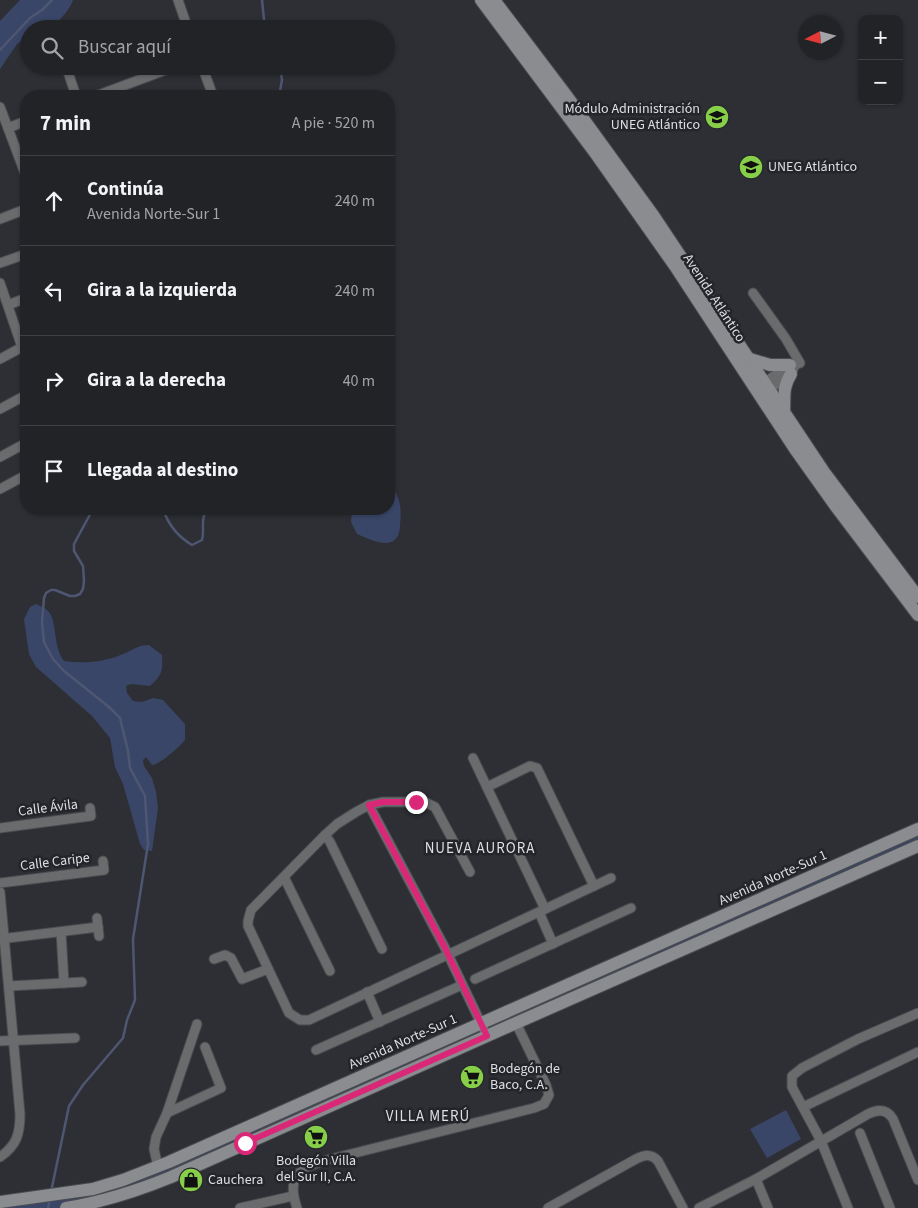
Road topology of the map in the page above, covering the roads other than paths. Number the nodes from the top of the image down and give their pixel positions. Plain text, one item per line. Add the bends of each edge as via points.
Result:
1 (178, 0) edge
2 (481, 0) edge
3 (494, 0) edge
4 (185, 20) edge
5 (69, 75) edge
6 (152, 75) edge
7 (206, 75) edge
8 (74, 90) edge
9 (112, 90) edge
10 (212, 90) edge
11 (0, 107) edge
12 (20, 123) edge
13 (8, 128) junction
14 (20, 158) edge
15 (20, 212) edge
16 (0, 219) edge
17 (20, 256) edge
18 (0, 263) edge
19 (0, 283) edge
20 (753, 293) dead end
21 (20, 300) edge
22 (8, 305) junction
23 (20, 336) edge
24 (20, 348) edge
25 (0, 359) edge
26 (750, 359) junction
27 (792, 368) junction
28 (762, 389) junction
29 (20, 398) edge
30 (0, 409) edge
31 (784, 413) junction
32 (20, 446) edge
33 (0, 457) edge
34 (20, 478) edge
35 (0, 489) edge
36 (918, 597) edge
37 (918, 615) edge
38 (473, 758) dead end
39 (487, 787) junction
40 (369, 805) junction
41 (90, 808) dead end
42 (0, 828) edge
43 (918, 829) edge
44 (325, 835) junction
45 (918, 846) edge
46 (103, 861) dead end
47 (470, 872) dead end
48 (284, 876) junction
49 (611, 878) dead end
50 (0, 882) edge
51 (594, 886) junction
52 (0, 892) edge
53 (631, 908) dead end
54 (542, 911) junction
55 (98, 927) dead end
56 (61, 932) junction
57 (2, 938) edge
58 (554, 944) junction
59 (382, 949) dead end
60 (448, 955) junction
61 (214, 958) dead end
62 (268, 969) junction
63 (330, 972) dead end
64 (474, 979) dead end
65 (82, 982) dead end
66 (64, 983) junction
67 (462, 985) junction
68 (10, 986) junction
69 (367, 992) junction
70 (918, 1013) edge
71 (380, 1022) junction
72 (516, 1023) junction
73 (197, 1024) dead end
74 (484, 1030) junction
75 (75, 1038) dead end
76 (14, 1041) junction
77 (0, 1042) edge
78 (205, 1047) dead end
79 (316, 1050) dead end
80 (918, 1052) edge
81 (803, 1107) junction
82 (167, 1113) junction
83 (860, 1133) dead end
84 (821, 1141) junction
85 (0, 1157) edge
86 (158, 1167) junction
87 (756, 1179) junction
88 (918, 1180) edge
89 (293, 1196) junction
90 (0, 1202) edge
91 (66, 1208) edge
92 (241, 1208) edge
93 (298, 1208) edge
94 (548, 1208) edge
95 (683, 1208) edge
96 (699, 1208) edge
97 (768, 1208) edge
98 (848, 1208) edge
99 (890, 1208) edge

1 - 4 street
2 - 28 main road, Avenida Atlántico via 612,176
3 - 26 main road, Avenida Atlántico via 610,155
5 - 8 street
6 - 9 street
7 - 10 street
11 - 13 street
12 - 13 street
13 - 14 street
15 - 16 street
17 - 18 street
19 - 22 street
20 - 27 street via 800,363
21 - 22 street
22 - 23 street
24 - 25 street
26 - 27 main road
26 - 28 main road, Avenida Atlántico
27 - 28 street
27 - 31 main road via 784,387
28 - 31 main road, Avenida Atlántico
28 - 37 main road, Avenida Atlántico via 837,508
29 - 30 street
31 - 36 main road, Avenida Atlántico
32 - 33 street
34 - 35 street
38 - 39 street
39 - 51 street via 530,766 537,768
39 - 54 street
40 - 44 street
40 - 47 street via 392,802 431,804
40 - 60 street
41 - 42 street, Calle Ávila via 91,816
43 - 74 main road, Avenida Norte-Sur 1
44 - 48 street
44 - 59 street
45 - 72 main road, Avenida Norte-Sur 1
46 - 50 street, Calle Caripe via 104,870
48 - 62 street via 251,910 248,921
48 - 63 street
49 - 51 street
51 - 54 street
52 - 57 street
53 - 58 street
54 - 58 street
54 - 60 street
55 - 56 street
56 - 57 street
56 - 66 street
57 - 68 street
58 - 64 street
60 - 67 street
60 - 69 street
61 - 62 street via 225,955 231,958 242,979
62 - 69 street via 290,1014 300,1020 309,1020
65 - 66 street
66 - 68 street
67 - 71 street
67 - 74 street
68 - 76 street
69 - 71 street
70 - 81 street via 858,1039 795,1072 792,1086
71 - 79 street
72 - 74 main road, Avenida Norte-Sur 1
72 - 89 street via 546,1085 549,1095 544,1104 309,1166 296,1177
73 - 82 street
74 - 86 main road, Avenida Norte-Sur 1
74 - 91 main road, Avenida Norte-Sur 1 via 158,1182 113,1198
75 - 76 street
76 - 77 street
76 - 85 street via 20,1125 15,1143
78 - 82 street via 221,1088
80 - 81 street
81 - 84 street
82 - 86 street via 154,1144
83 - 99 street
84 - 87 street
84 - 88 street via 873,1111 887,1112 893,1119
84 - 98 street
86 - 90 main road, Avenida Norte-Sur 1 via 108,1186
87 - 96 street
87 - 97 street
89 - 92 street
89 - 93 street
94 - 95 street via 647,1155 658,1161

